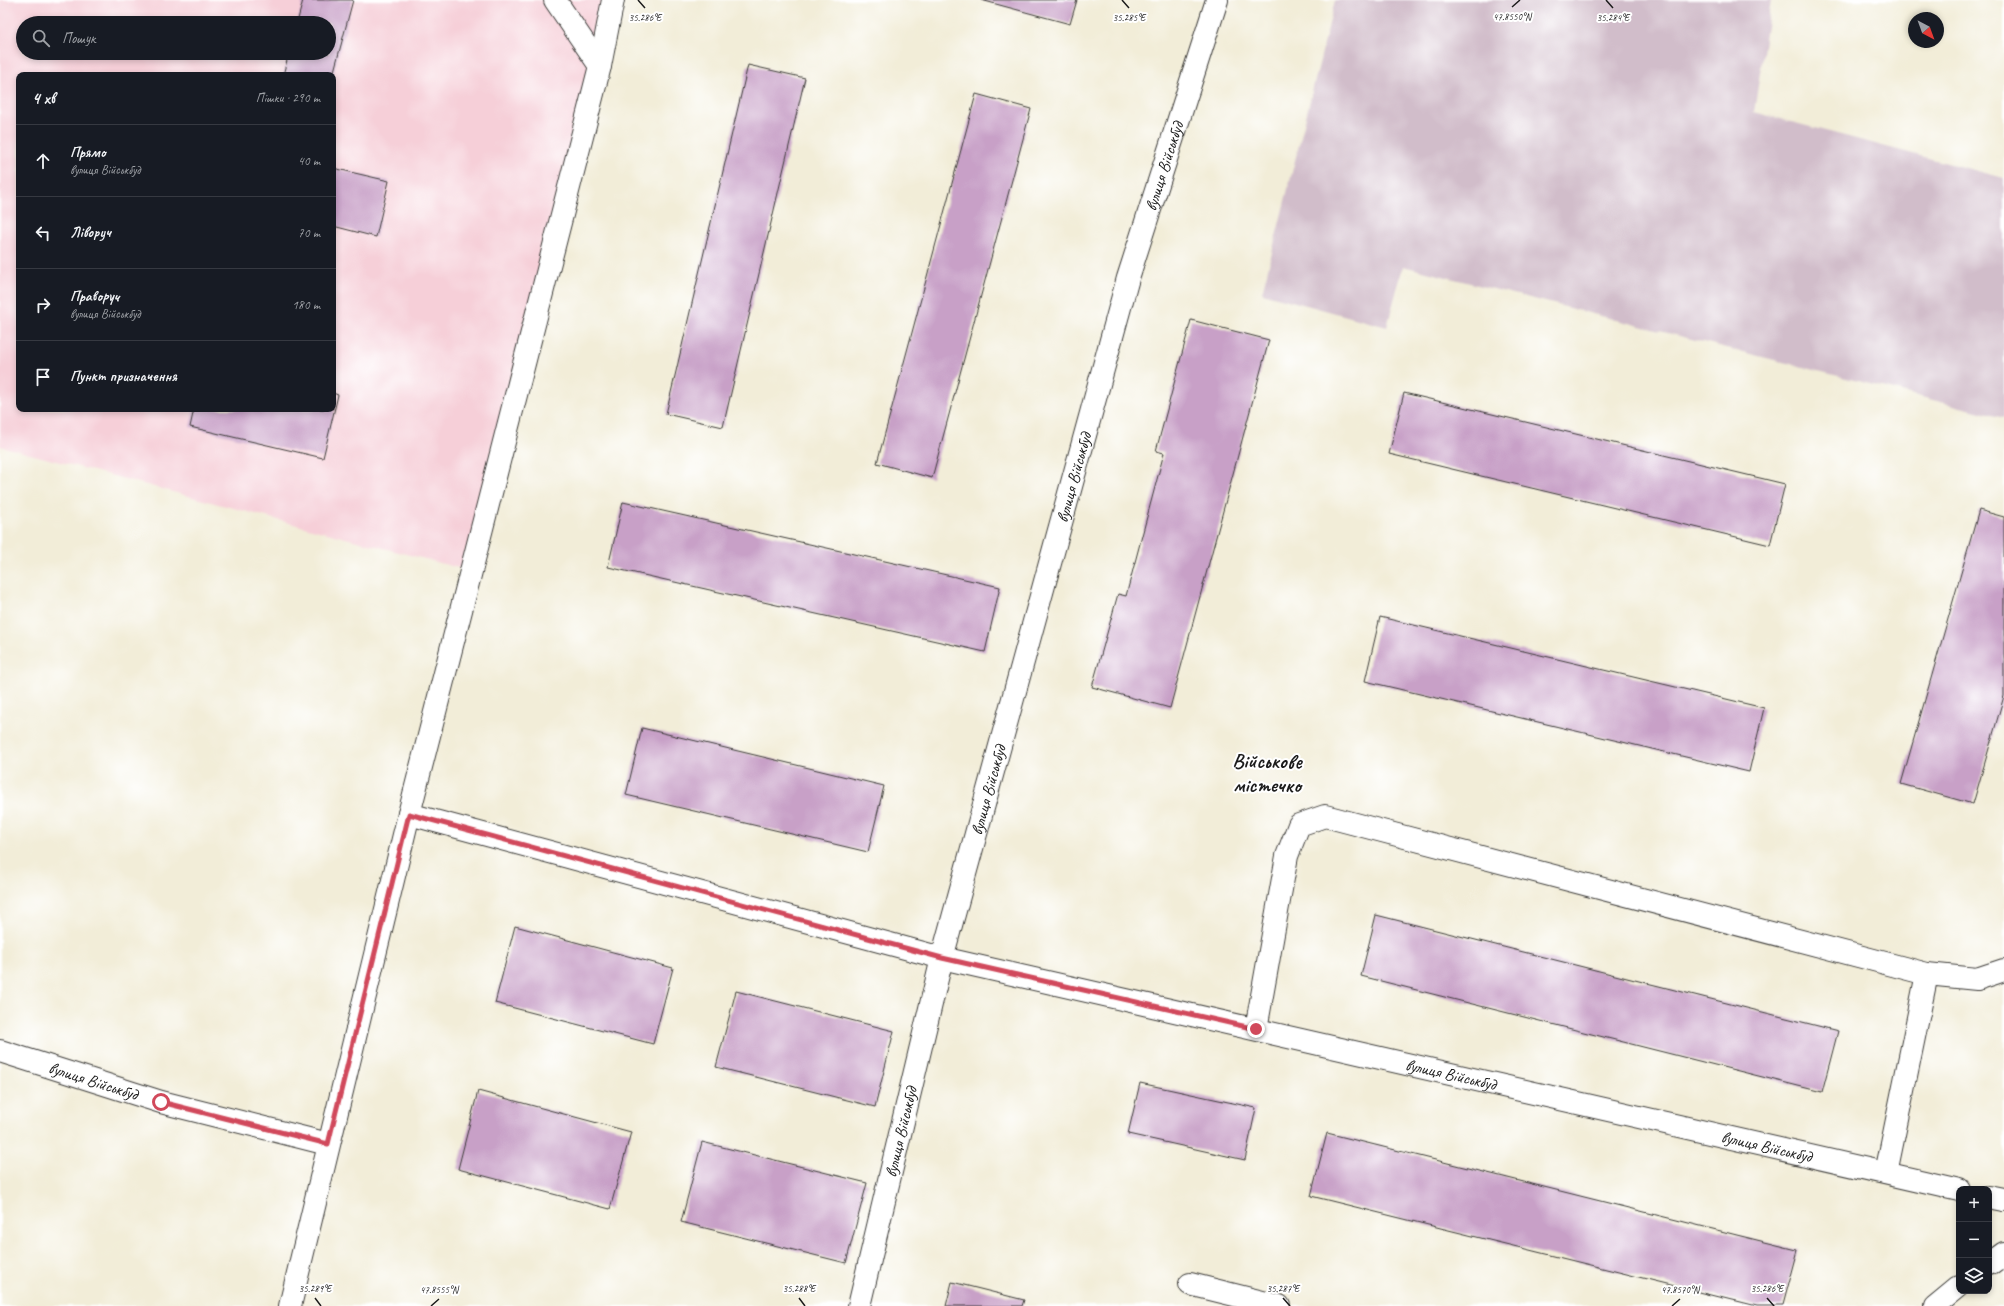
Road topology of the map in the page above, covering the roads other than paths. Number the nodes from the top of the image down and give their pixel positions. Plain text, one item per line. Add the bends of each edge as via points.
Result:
1 (555, 0) edge
2 (613, 0) edge
3 (1217, 0) edge
4 (600, 66) junction
5 (409, 814) junction
6 (942, 958) junction
7 (2004, 970) edge
8 (1927, 974) junction
9 (1256, 1029) junction
10 (0, 1051) edge
11 (328, 1144) junction
12 (1886, 1173) junction
13 (1956, 1189) edge
14 (1992, 1198) edge
15 (2004, 1200) edge
16 (2004, 1253) edge
17 (1992, 1262) edge
18 (1190, 1284) dead end
19 (1956, 1289) edge
20 (290, 1306) edge
21 (859, 1306) edge
22 (1279, 1306) edge
23 (1936, 1306) edge

1 - 4 street
2 - 4 street
3 - 6 street, вулиця Військбуд via 1128,278
4 - 5 street
5 - 6 street, вулиця Військбуд
5 - 11 street
6 - 9 street, вулиця Військбуд
6 - 21 street, вулиця Військбуд
7 - 8 street via 1976,979
8 - 9 street via 1325,816 1299,825 1287,856
8 - 12 street
9 - 12 street, вулиця Військбуд
10 - 11 street, вулиця Військбуд via 161,1102
11 - 20 street
12 - 13 street, вулиця Військбуд
14 - 15 street
16 - 17 street
18 - 22 street
19 - 23 street

